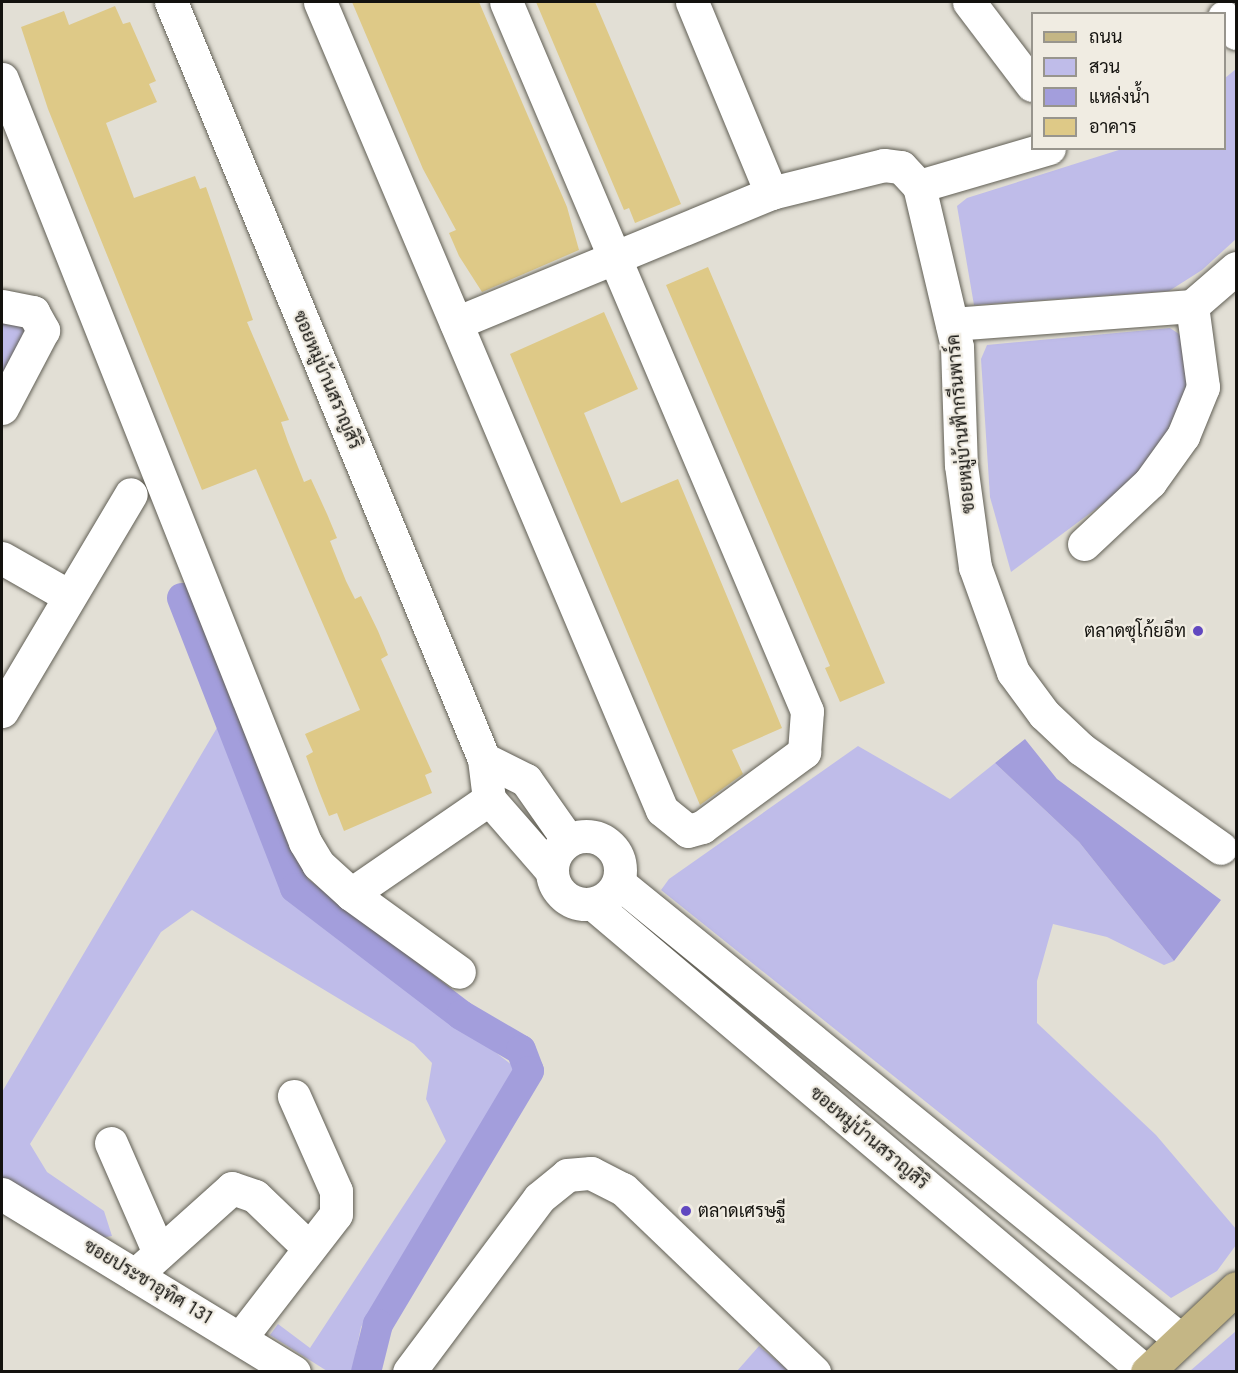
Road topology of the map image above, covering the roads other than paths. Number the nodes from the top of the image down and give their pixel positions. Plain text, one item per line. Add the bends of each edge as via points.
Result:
1 (171, 2) edge
2 (320, 2) edge
3 (506, 2) edge
4 (692, 2) edge
5 (969, 2) edge
6 (1226, 19) edge
7 (1236, 33) edge
8 (2, 79) edge
9 (1031, 84) edge
10 (1042, 150) edge
11 (919, 186) junction
12 (771, 193) junction
13 (616, 256) junction
14 (1236, 268) edge
15 (2, 306) edge
16 (1192, 306) junction
17 (456, 323) junction
18 (952, 324) junction
19 (2, 408) edge
20 (131, 494) dead end
21 (1084, 544) dead end
22 (2, 558) edge
23 (69, 596) junction
24 (2, 711) edge
25 (484, 759) junction
26 (489, 798) junction
27 (568, 840) junction
28 (1221, 848) dead end
29 (550, 868) junction
30 (618, 883) junction
31 (351, 894) junction
32 (593, 904) junction
33 (459, 972) dead end
34 (294, 1096) dead end
35 (111, 1143) dead end
36 (2, 1194) edge
37 (309, 1248) junction
38 (147, 1264) junction
39 (1236, 1288) edge
40 (240, 1337) junction
41 (1180, 1339) junction
42 (280, 1368) edge
43 (409, 1371) edge
44 (814, 1371) edge
45 (1146, 1371) edge

1 - 25 street, ซอยหมู่บ้านสราญสิริ
2 - 17 street
3 - 13 street
4 - 12 street
5 - 9 street
6 - 7 street
8 - 31 street via 305,842 318,864
10 - 11 street
11 - 12 street via 908,171 884,165
11 - 18 street, ซอยหมู่บ้านฟ้ากรีนพาร์ค
12 - 13 street
13 - 17 street
13 - 17 street via 807,711 804,752 702,827 676,827 662,810
14 - 16 street
15 - 19 street via 33,312 43,330
16 - 18 street
16 - 21 street via 1202,348 1203,387 1183,436 1150,482
18 - 28 street, ซอยหมู่บ้านฟ้ากรีนพาร์ค via 975,567 1013,672 1044,714 1081,749
20 - 23 street
22 - 23 street
23 - 24 street
25 - 26 street, ซอยหมู่บ้านสราญสิริ
25 - 27 street via 525,780
26 - 29 street, ซอยหมู่บ้านสราญสิริ
26 - 31 street
27 - 29 street
27 - 30 street via 589,836 609,844 619,863
29 - 32 street, ซอยหมู่บ้านสราญสิริ via 562,896
30 - 32 street
30 - 41 street
31 - 33 street
32 - 45 street, ซอยหมู่บ้านสราญสิริ
34 - 37 street via 338,1203 332,1220
35 - 38 street
36 - 38 street, ซอยประชาอุทิศ 131
37 - 38 street via 255,1196 232,1188
37 - 40 street
38 - 40 street, ซอยประชาอุทิศ 131
39 - 41 main road
40 - 42 street, ซอยประชาอุทิศ 131
41 - 45 main road
43 - 44 street via 539,1198 567,1175 591,1173 623,1189

